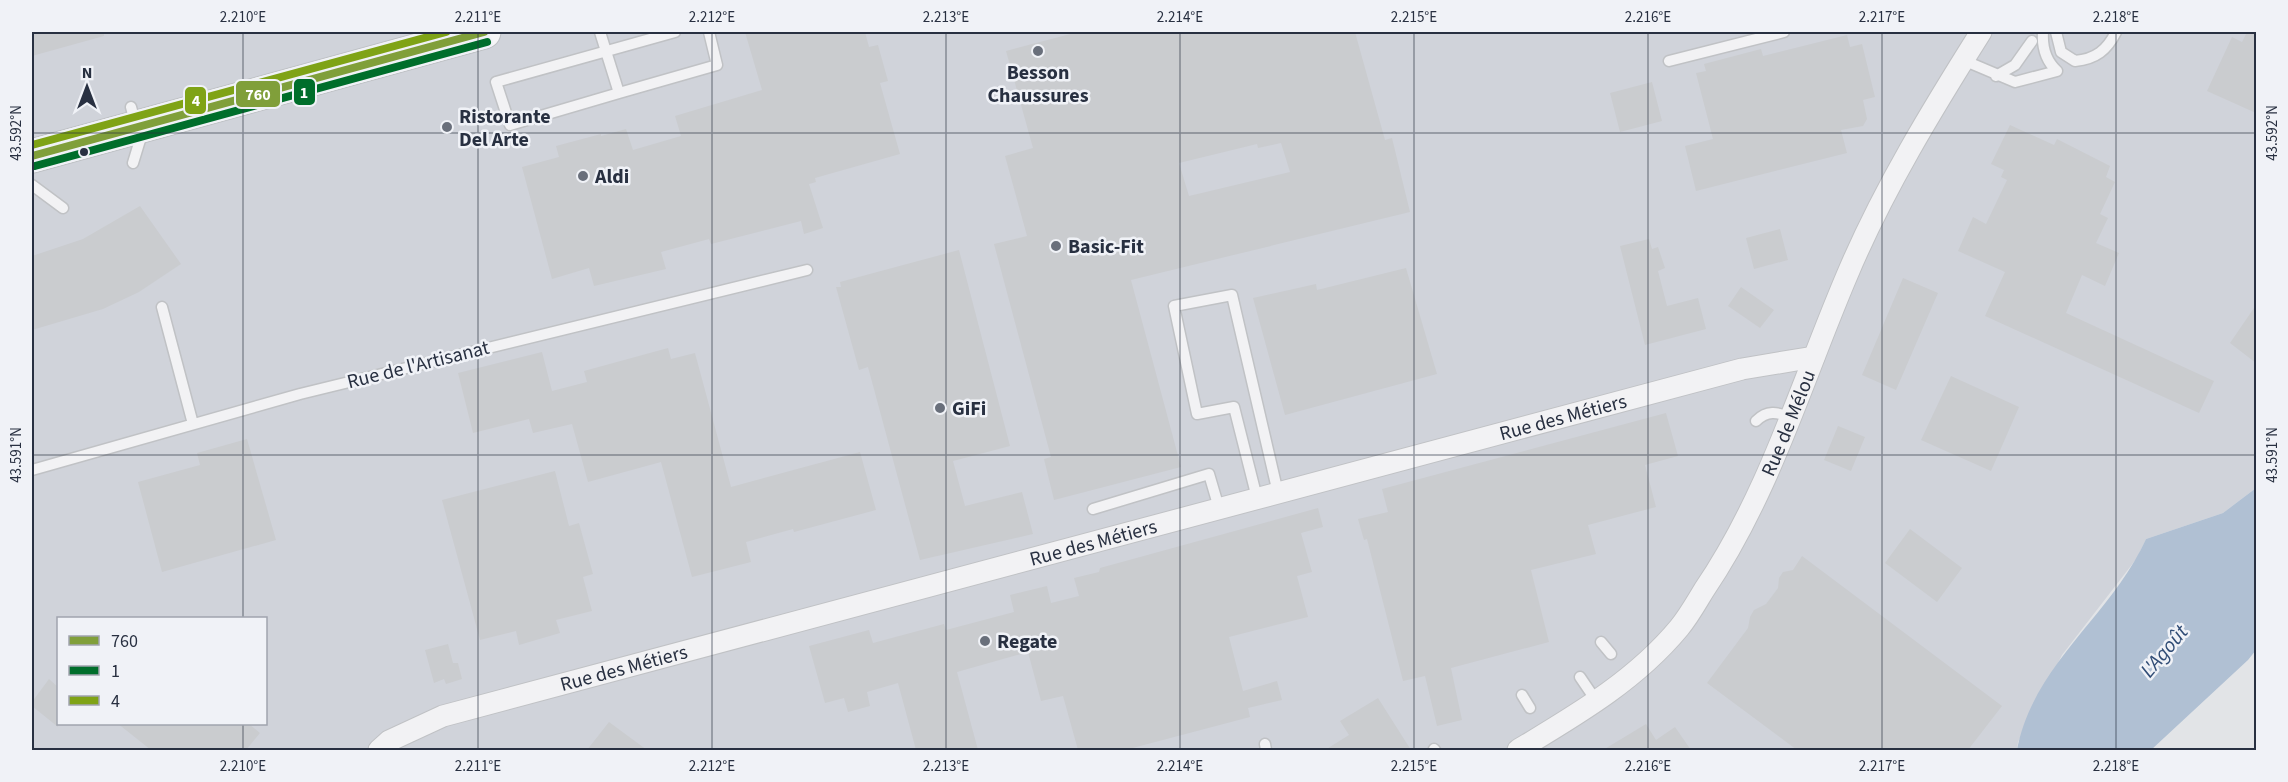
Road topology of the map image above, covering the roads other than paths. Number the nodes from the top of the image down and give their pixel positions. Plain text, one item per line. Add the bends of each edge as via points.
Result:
1 (409, 32) edge
2 (484, 32) edge
3 (600, 32) edge
4 (675, 32) edge
5 (709, 32) edge
6 (1784, 32) edge
7 (1981, 32) edge
8 (2043, 32) edge
9 (2056, 32) edge
10 (2116, 32) edge
11 (2032, 41) dead end
12 (606, 49) junction
13 (1963, 60) junction
14 (1669, 61) dead end
15 (1996, 76) junction
16 (619, 93) junction
17 (134, 117) junction
18 (32, 135) edge
19 (32, 156) edge
20 (133, 163) dead end
21 (32, 185) edge
22 (63, 208) dead end
23 (807, 270) dead end
24 (162, 307) dead end
25 (1814, 357) junction
26 (1790, 417) junction
27 (1756, 421) dead end
28 (193, 424) junction
29 (32, 470) edge
30 (1278, 493) junction
31 (1257, 498) junction
32 (1219, 508) junction
33 (1093, 509) dead end
34 (1602, 642) dead end
35 (1611, 654) dead end
36 (1580, 677) dead end
37 (1522, 695) dead end
38 (1597, 702) junction
39 (1530, 708) dead end
40 (380, 750) edge
41 (1518, 750) edge

1 - 17 main road
2 - 17 main road
3 - 12 lane
4 - 12 lane
5 - 16 lane via 717,65
6 - 14 lane
7 - 13 street, Rue de Mélou
8 - 15 lane via 2046,56 2057,71 2015,82
9 - 10 lane via 2061,52 2075,61 2106,50
11 - 15 lane via 2015,65
12 - 16 lane
12 - 16 lane via 496,82 510,124
13 - 15 lane
13 - 25 street, Rue de Mélou via 1858,250
17 - 18 main road
17 - 19 main road
17 - 20 lane via 140,140
21 - 22 lane
23 - 28 lane, Rue de l'Artisanat via 553,330
24 - 28 lane
25 - 26 street, Rue de Mélou
25 - 30 street, Rue des Métiers via 1742,369
26 - 27 lane via 1766,413
26 - 38 street, Rue de Mélou via 1744,527 1680,627 1633,674
28 - 29 lane, Rue de l'Artisanat
30 - 31 street, Rue des Métiers
30 - 31 lane via 1232,295 1174,306 1197,414 1234,407
31 - 32 street, Rue des Métiers
32 - 33 lane via 1209,474
32 - 40 street, Rue des Métiers via 443,716 389,741
34 - 35 lane
36 - 38 lane
37 - 39 lane
38 - 41 street, Rue de Mélou

